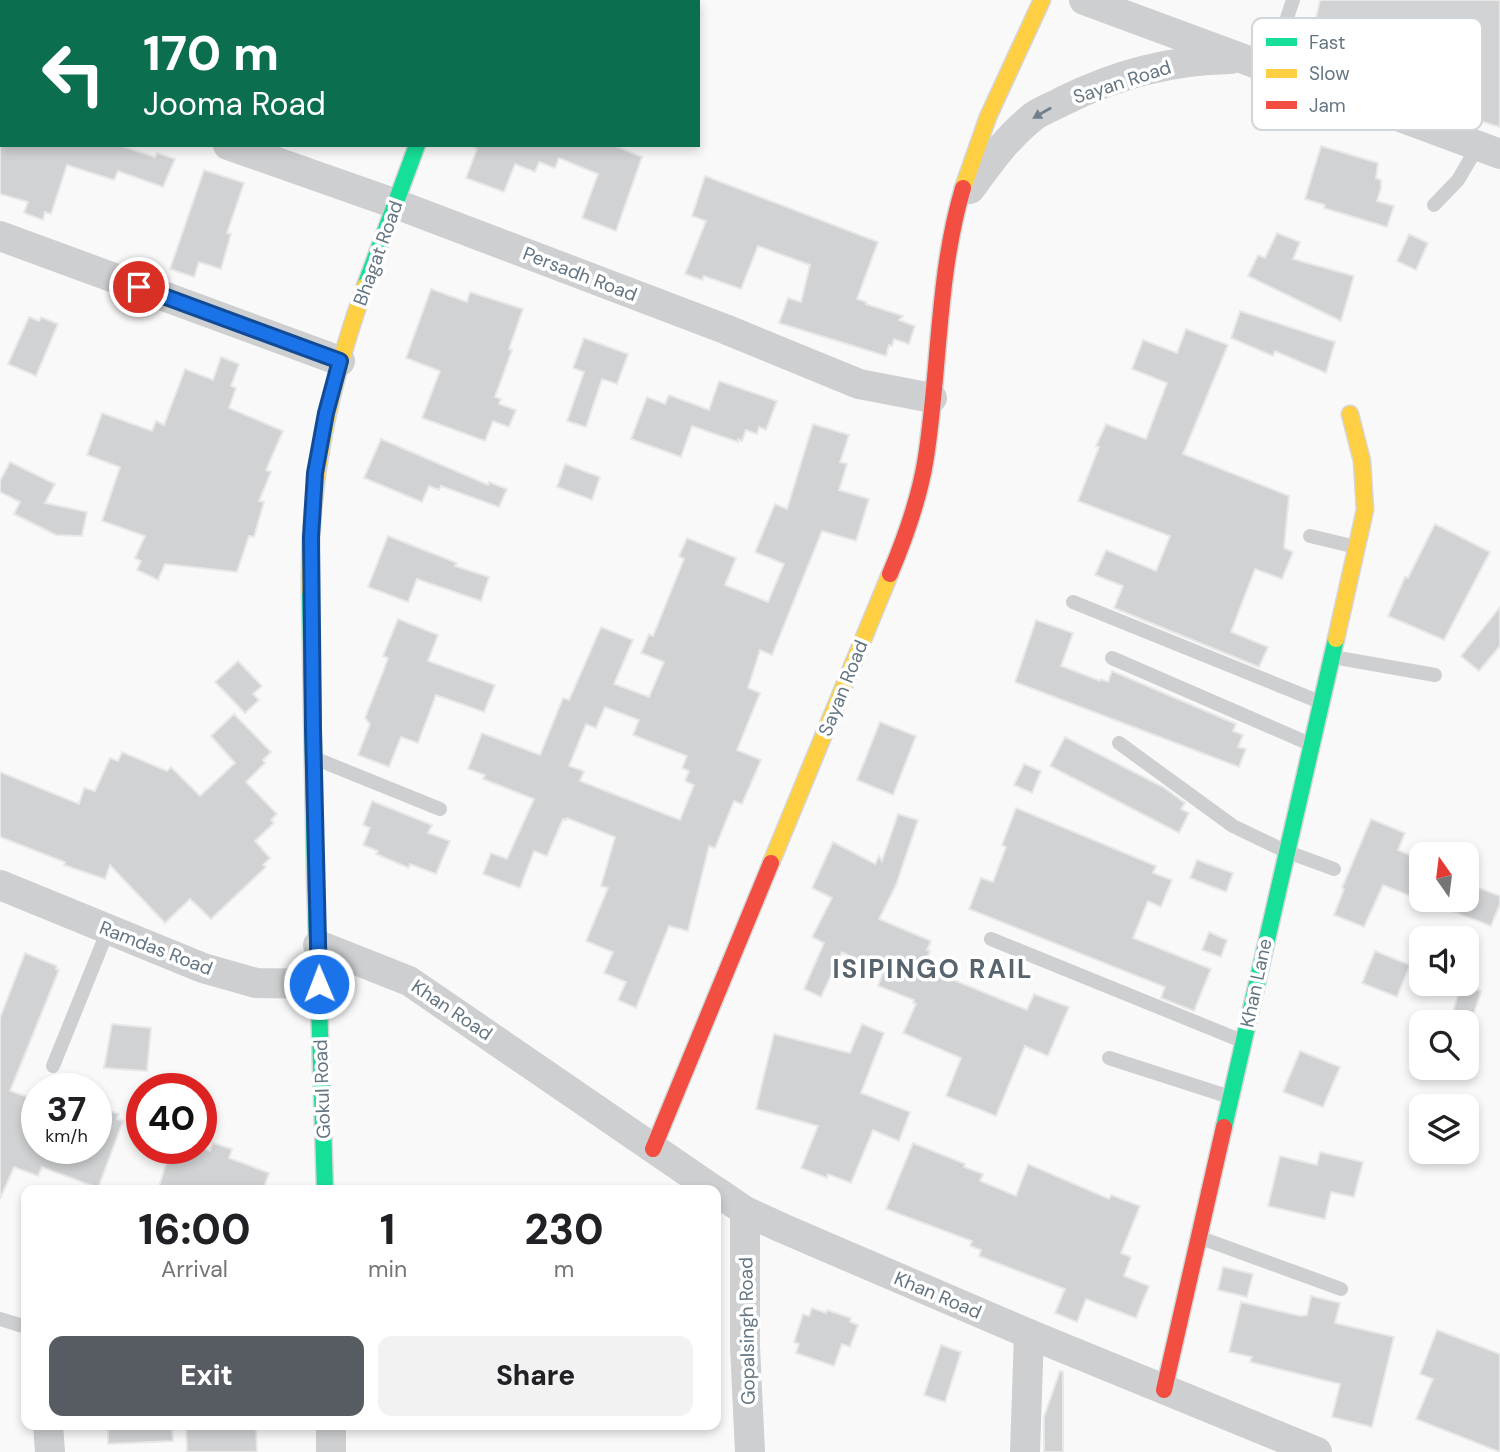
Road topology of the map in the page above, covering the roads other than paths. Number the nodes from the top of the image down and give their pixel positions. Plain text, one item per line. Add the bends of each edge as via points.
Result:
1 (1042, 0) edge
2 (1084, 0) edge
3 (1293, 0) edge
4 (1283, 18) edge
5 (1252, 60) edge
6 (1252, 63) edge
7 (1436, 130) edge
8 (234, 147) edge
9 (416, 147) edge
10 (1489, 150) edge
11 (396, 204) junction
12 (1434, 205) dead end
13 (957, 206) junction
14 (0, 236) edge
15 (340, 361) junction
16 (932, 398) junction
17 (1350, 414) dead end
18 (1310, 536) dead end
19 (1357, 547) junction
20 (1073, 602) dead end
21 (1332, 656) junction
22 (1112, 658) dead end
23 (1436, 675) dead end
24 (1321, 703) junction
25 (1119, 743) dead end
26 (1311, 744) junction
27 (313, 758) junction
28 (440, 809) dead end
29 (1286, 850) junction
30 (1334, 869) dead end
31 (0, 885) edge
32 (108, 930) junction
33 (991, 939) dead end
34 (318, 945) junction
35 (319, 984) junction
36 (1243, 1041) junction
37 (1109, 1058) dead end
38 (53, 1066) dead end
39 (1231, 1098) junction
40 (653, 1149) junction
41 (325, 1185) edge
42 (706, 1185) edge
43 (721, 1195) edge
44 (745, 1211) junction
45 (1200, 1237) junction
46 (1341, 1289) dead end
47 (0, 1319) edge
48 (21, 1325) edge
49 (1029, 1334) junction
50 (1164, 1390) junction
51 (48, 1430) edge
52 (331, 1430) edge
53 (50, 1452) edge
54 (331, 1452) edge
55 (750, 1452) edge
56 (1025, 1452) edge
57 (1317, 1452) edge

1 - 13 street, Sayan Road via 976,144
2 - 5 street
3 - 4 lane
6 -> 13 street, Sayan Road via 1196,60 1151,68 1076,95 1035,115 1000,148
7 - 10 street
8 - 11 street, Persadh Road
9 - 11 street, Bhagat Road
10 - 12 lane
11 - 15 street, Bhagat Road
11 - 16 street, Persadh Road via 859,384
13 - 16 street, Sayan Road via 949,240
14 - 15 street
15 - 27 street, Gokul Road via 314,486
16 - 40 street, Sayan Road via 916,505 896,560
17 - 19 street, Khan Lane via 1367,480
18 - 19 lane
19 - 21 street, Khan Lane
20 - 24 lane
21 - 23 lane
21 - 24 street, Khan Lane
22 - 26 lane
24 - 26 street, Khan Lane
25 - 29 lane via 1233,826
26 - 29 street, Khan Lane
27 - 28 lane
27 - 34 street, Gokul Road
29 - 30 lane
29 - 36 street, Khan Lane
31 - 32 street, Ramdas Road
32 - 35 street, Ramdas Road via 203,968 256,983
32 - 38 lane
33 - 36 lane
34 - 35 street, Gokul Road
34 - 40 street, Khan Road via 410,981
35 - 41 street, Gokul Road
36 - 39 street, Khan Lane
37 - 39 lane
39 - 45 street, Khan Lane
40 - 42 street, Khan Road
43 - 44 street, Khan Road
44 - 49 street, Khan Road
44 - 55 street, Gopalsingh Road
45 - 46 lane
45 - 50 street, Khan Lane
47 - 48 lane
49 - 50 street, Khan Road
49 - 56 street
50 - 57 street
51 - 53 street
52 - 54 street

